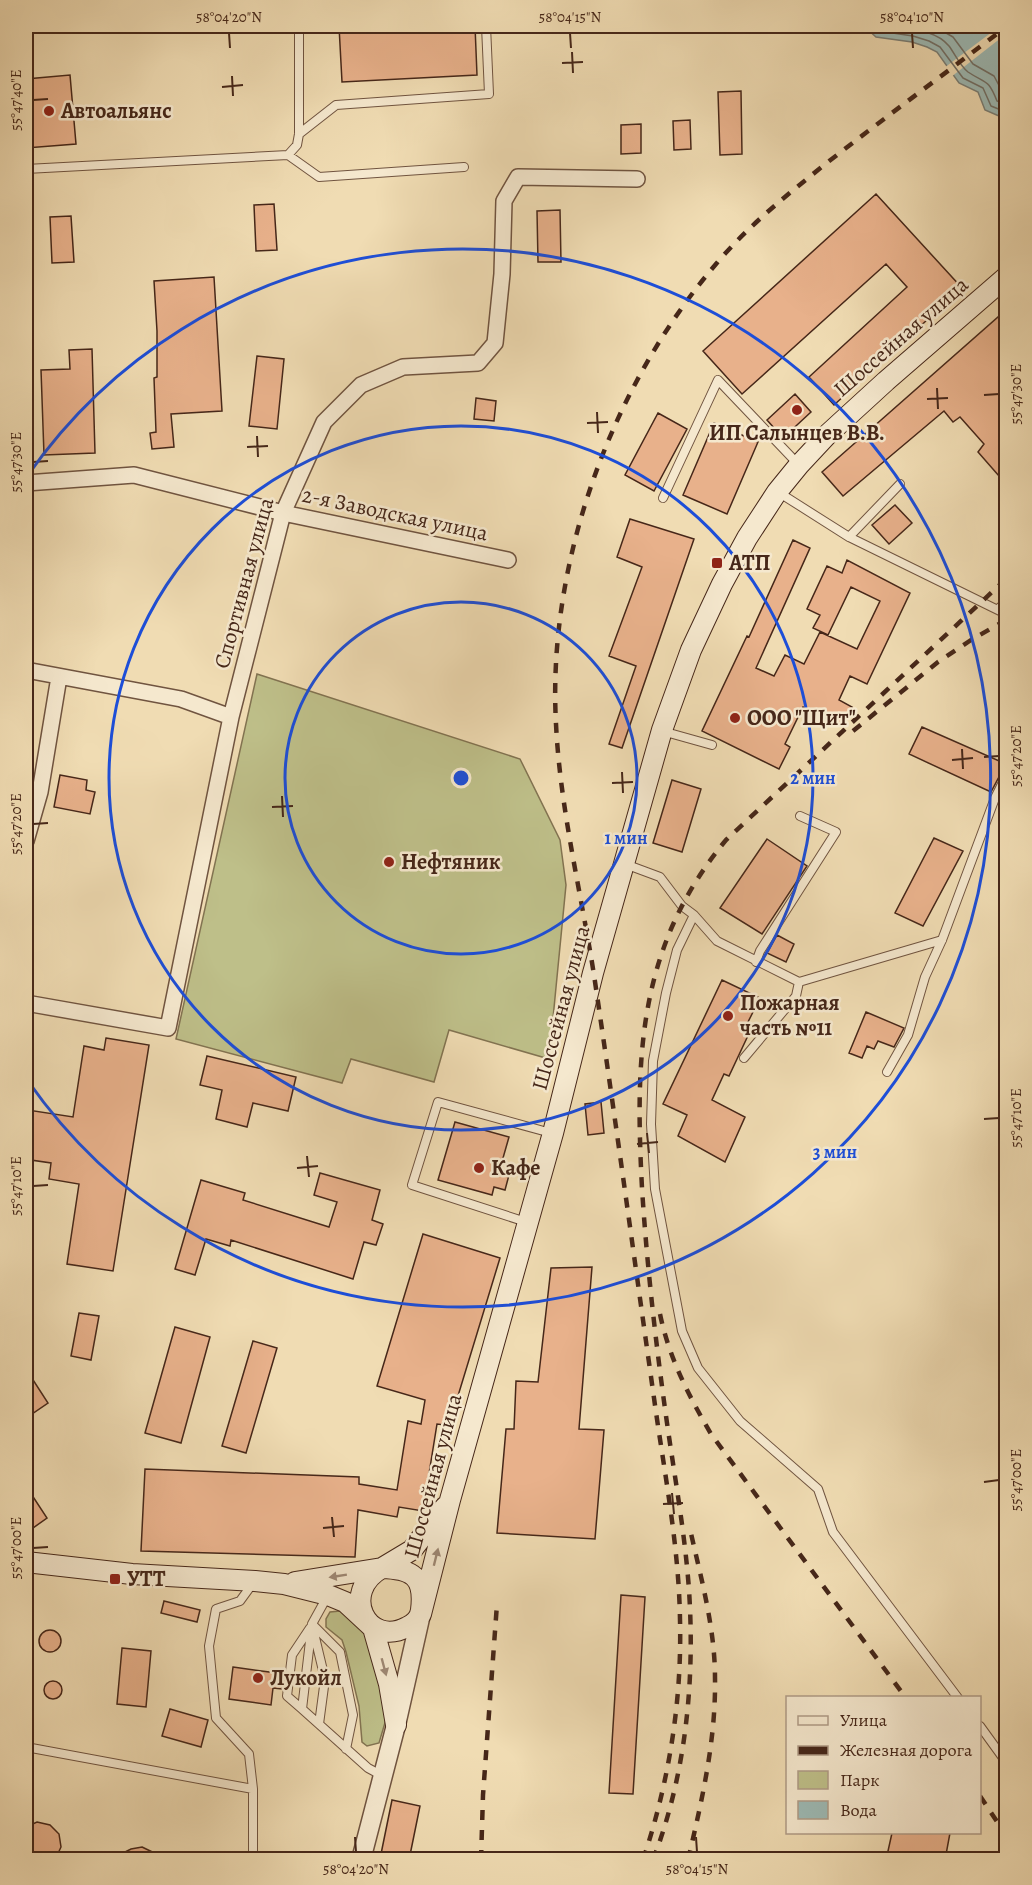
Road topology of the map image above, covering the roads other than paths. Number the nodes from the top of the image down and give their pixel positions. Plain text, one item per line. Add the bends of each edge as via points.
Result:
1 (298, 26) edge
2 (486, 26) edge
3 (299, 134) junction
4 (288, 155) junction
5 (464, 167) dead end
6 (26, 169) edge
7 (637, 179) dead end
8 (1006, 277) edge
9 (799, 465) junction
10 (26, 483) edge
11 (900, 484) dead end
12 (777, 492) junction
13 (663, 498) dead end
14 (283, 513) junction
15 (849, 537) junction
16 (508, 560) dead end
17 (1006, 602) edge
18 (998, 609) junction
19 (1006, 615) edge
20 (26, 670) edge
21 (59, 677) junction
22 (231, 717) junction
23 (662, 730) junction
24 (712, 746) dead end
25 (1006, 776) edge
26 (800, 816) dead end
27 (26, 841) edge
28 (625, 864) junction
29 (694, 915) junction
30 (942, 940) junction
31 (756, 962) junction
32 (799, 982) junction
33 (26, 1003) edge
34 (744, 1058) dead end
35 (887, 1072) dead end
36 (553, 1133) junction
37 (528, 1223) junction
38 (450, 1500) junction
39 (26, 1562) edge
40 (382, 1568) junction
41 (255, 1581) junction
42 (284, 1584) junction
43 (328, 1594) junction
44 (421, 1614) junction
45 (312, 1624) junction
46 (373, 1628) junction
47 (956, 1696) edge
48 (302, 1709) junction
49 (319, 1724) junction
50 (396, 1725) junction
51 (981, 1727) edge
52 (26, 1747) edge
53 (346, 1749) junction
54 (1006, 1762) edge
55 (382, 1776) junction
56 (253, 1789) junction
57 (254, 1860) edge
58 (361, 1860) edge

1 - 3 lane
2 - 3 lane via 489,94 336,105
3 - 4 lane via 297,145
4 - 5 lane via 319,177
4 - 6 lane
7 - 14 street, Спортивная улица via 518,177 504,201 495,344 478,363 403,367 361,385 324,422
8 - 9 main road, Шоссейная улица via 886,381
9 - 12 main road, Шоссейная улица
9 - 13 lane via 718,380
10 - 14 street, 2-я Заводская улица via 134,475
11 - 15 lane
12 - 15 lane
12 - 23 main road, Шоссейная улица via 722,584 691,650
14 - 16 street, 2-я Заводская улица
14 - 22 street, Спортивная улица
15 - 18 lane
17 - 18 lane
18 - 19 lane
20 - 21 street
21 - 22 street via 181,699
21 - 27 street via 40,792
22 - 33 street, Спортивная улица via 168,1028
23 - 24 lane
23 - 28 main road, Шоссейная улица
25 - 30 lane
26 - 31 lane via 836,832
28 - 29 lane via 660,877
28 - 36 main road, Шоссейная улица
29 - 31 lane via 717,941
29 - 47 lane via 677,950 666,993 653,1061 651,1124 655,1189 681,1331 698,1368 740,1421 819,1489 833,1532
30 - 32 lane
30 - 35 lane via 925,976 909,1035
31 - 32 lane
32 - 34 lane via 796,996
36 - 37 main road, Шоссейная улица
36 - 37 lane via 438,1102 412,1185
37 - 38 main road, Шоссейная улица
38 - 40 main road via 412,1551
44 -> 38 main road, Шоссейная улица
39 - 41 main road via 132,1574
40 -> 42 main road
40 - 44 main road via 401,1569 413,1575 421,1588
40 - 46 main road via 366,1581 361,1592 360,1605
41 - 42 main road
41 - 56 lane via 240,1600 216,1609 209,1646 216,1718 249,1754
42 - 43 main road
43 - 45 lane
43 - 46 main road via 345,1602
44 - 46 main road via 400,1631
44 - 50 street, Шоссейная улица
45 - 48 lane
45 - 48 lane via 292,1654 287,1696
45 - 49 lane via 325,1679
45 - 53 lane via 340,1652 353,1715
46 -> 50 main road
48 - 49 lane
49 - 53 lane
50 - 55 street, Шоссейная улица
51 - 54 lane
52 - 56 lane
53 - 55 lane
55 - 58 street, Шоссейная улица
56 - 57 lane

